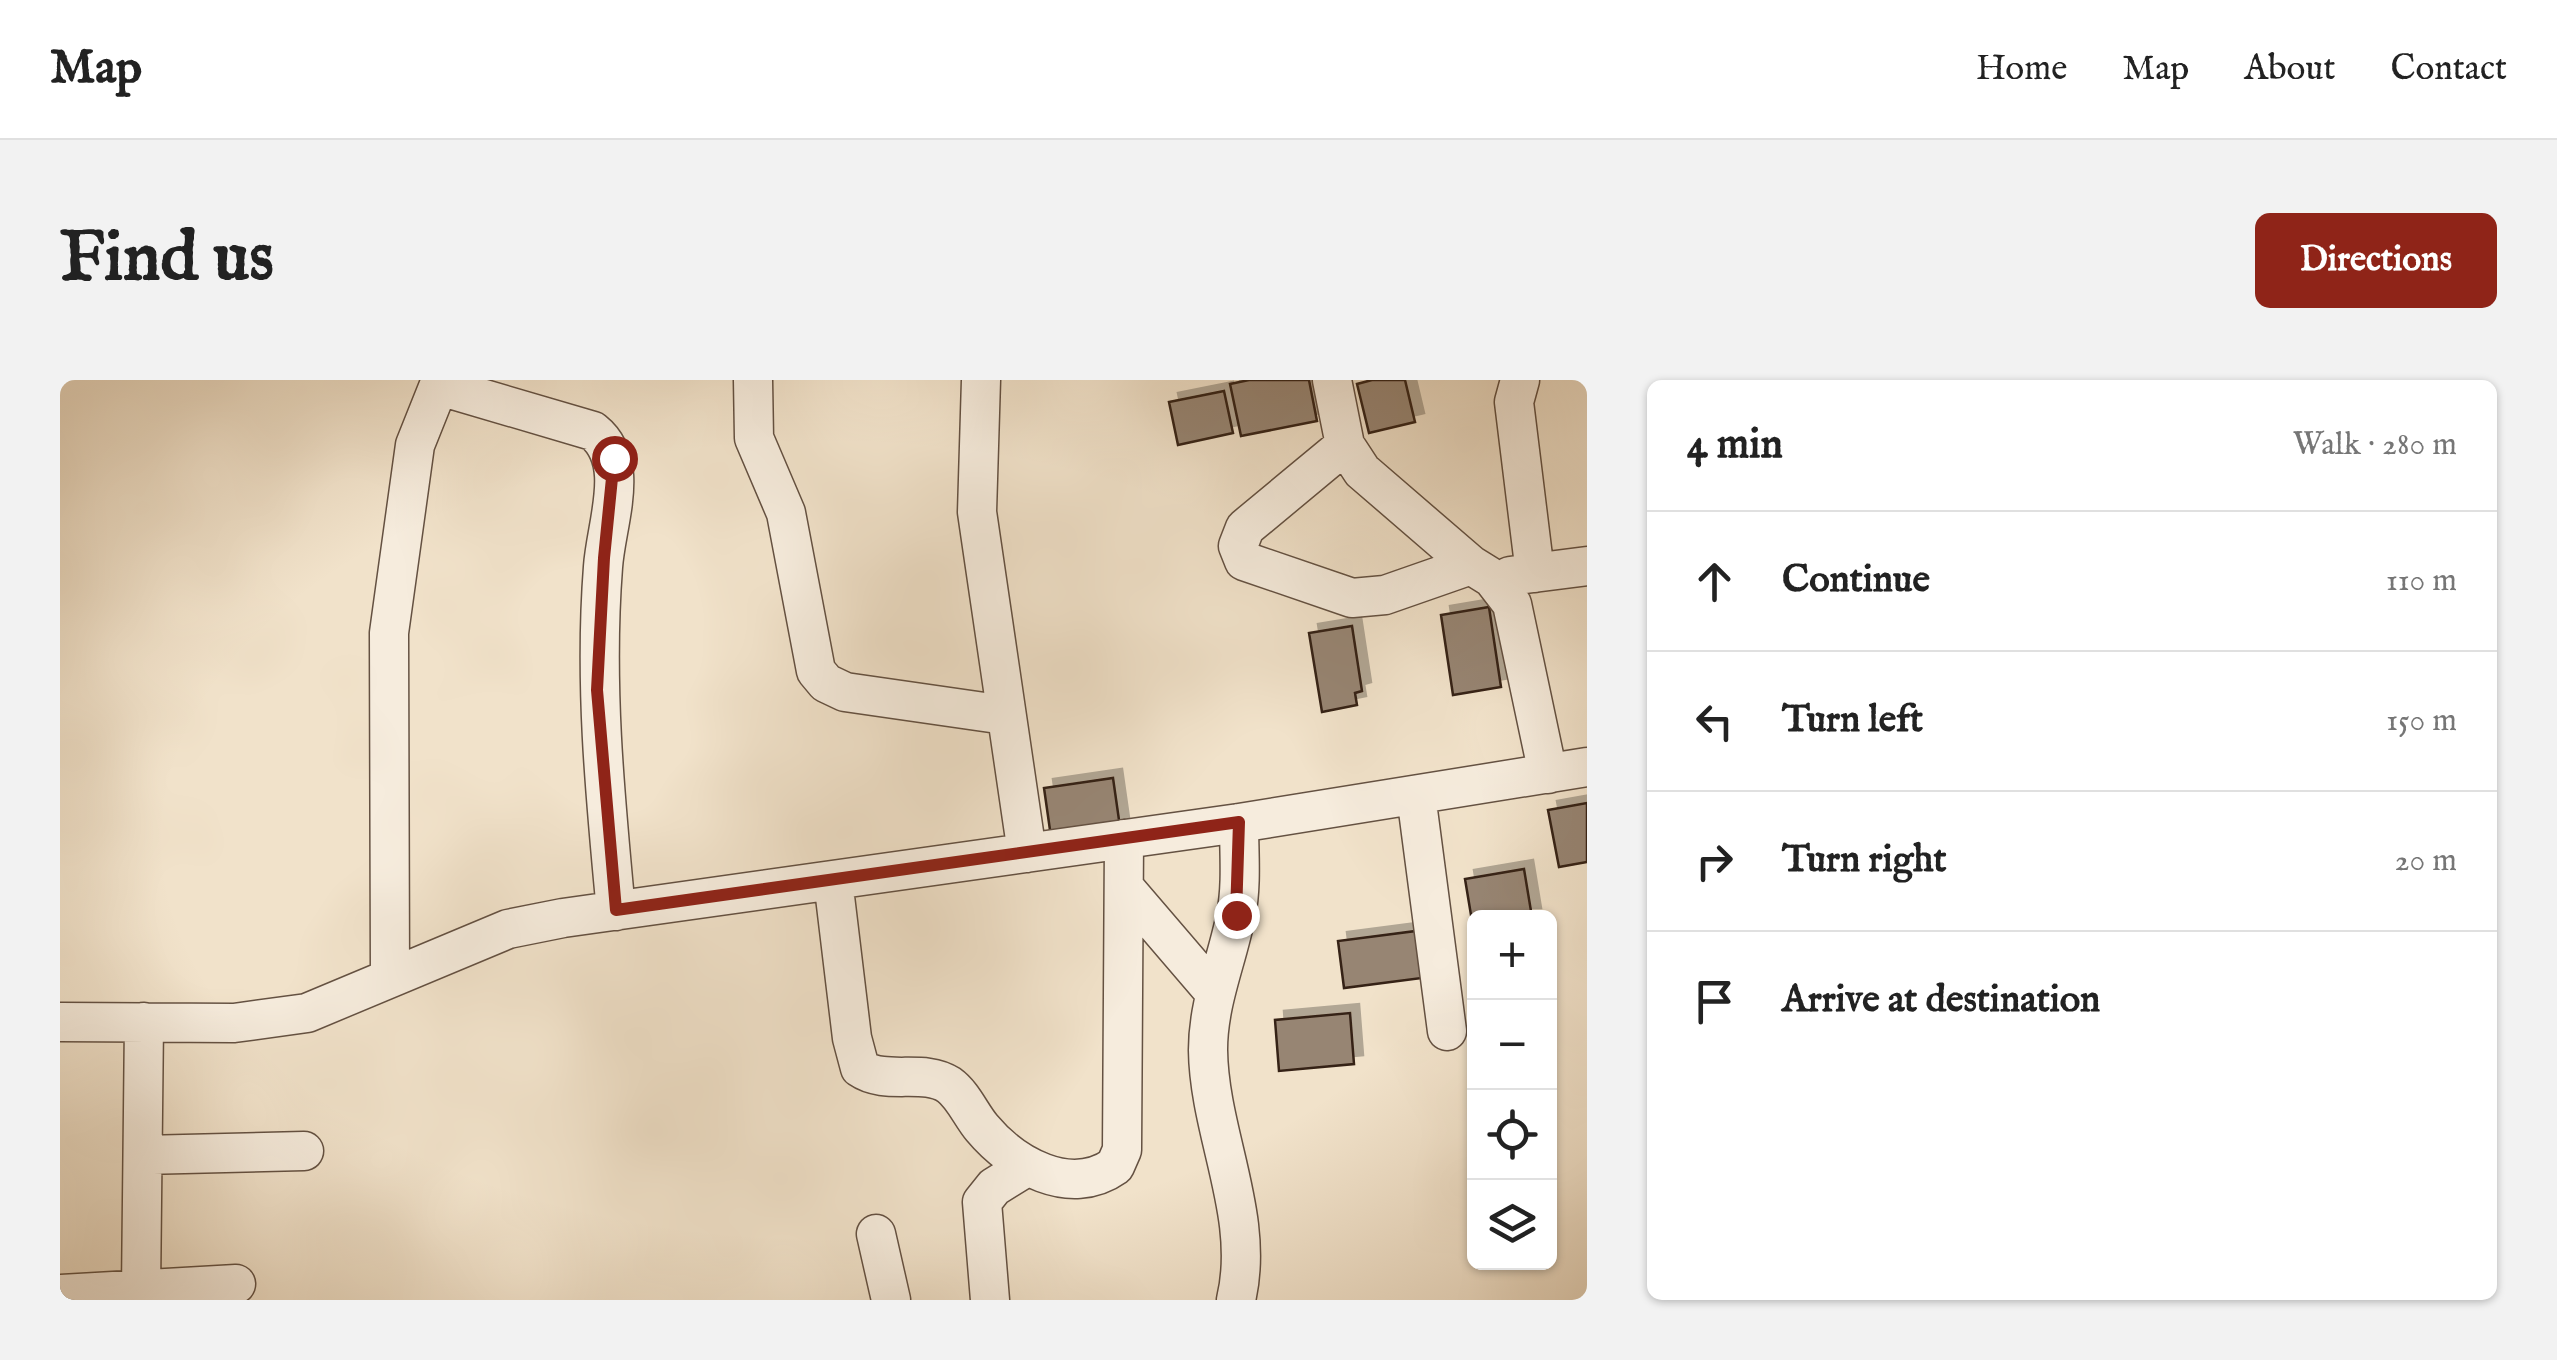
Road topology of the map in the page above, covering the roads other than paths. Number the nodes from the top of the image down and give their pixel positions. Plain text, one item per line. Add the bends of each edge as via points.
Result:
1 (753, 380) edge
2 (981, 380) edge
3 (1332, 380) edge
4 (1520, 380) edge
5 (440, 383) edge
6 (1345, 445) junction
7 (1587, 566) edge
8 (1482, 572) junction
9 (1535, 573) junction
10 (1005, 716) junction
11 (1587, 767) edge
12 (1548, 774) junction
13 (1416, 795) junction
14 (1239, 822) junction
15 (1124, 839) junction
16 (1027, 852) junction
17 (833, 880) junction
18 (1124, 887) junction
19 (616, 910) junction
20 (390, 978) junction
21 (1214, 992) junction
22 (60, 1022) edge
23 (144, 1022) junction
24 (1447, 1031) dead end
25 (304, 1152) dead end
26 (142, 1154) junction
27 (1028, 1166) junction
28 (876, 1234) dead end
29 (236, 1284) dead end
30 (141, 1290) junction
31 (60, 1294) edge
32 (891, 1300) edge
33 (990, 1300) edge
34 (1236, 1300) edge

1 - 10 street via 754,438 791,532 816,670 845,692
2 - 10 street via 977,512
3 - 6 street
4 - 9 street via 1514,402
5 - 19 street via 592,431 614,458 597,690
5 - 20 street via 415,444 388,633
6 - 8 street via 1372,481
6 - 8 street via 1246,528 1238,546 1244,561 1352,598
7 - 9 street
8 - 9 street
8 - 12 street via 1512,604
10 - 16 street
11 - 12 street
12 - 13 street
13 - 14 street
13 - 24 street
14 - 15 street
14 - 21 street via 1236,915
15 - 16 street
15 - 18 street
16 - 17 street
17 - 19 street
17 - 27 street via 860,1068 948,1085 995,1142
18 - 21 street
18 - 27 street via 1122,1150 1116,1166 1090,1179
19 - 20 street via 508,929
20 - 23 street via 308,1013 270,1021
21 - 34 street via 1210,1082 1244,1253
22 - 23 street
23 - 26 street
25 - 26 street
26 - 30 street
27 - 33 street via 982,1202
28 - 32 street
29 - 30 street
30 - 31 street

